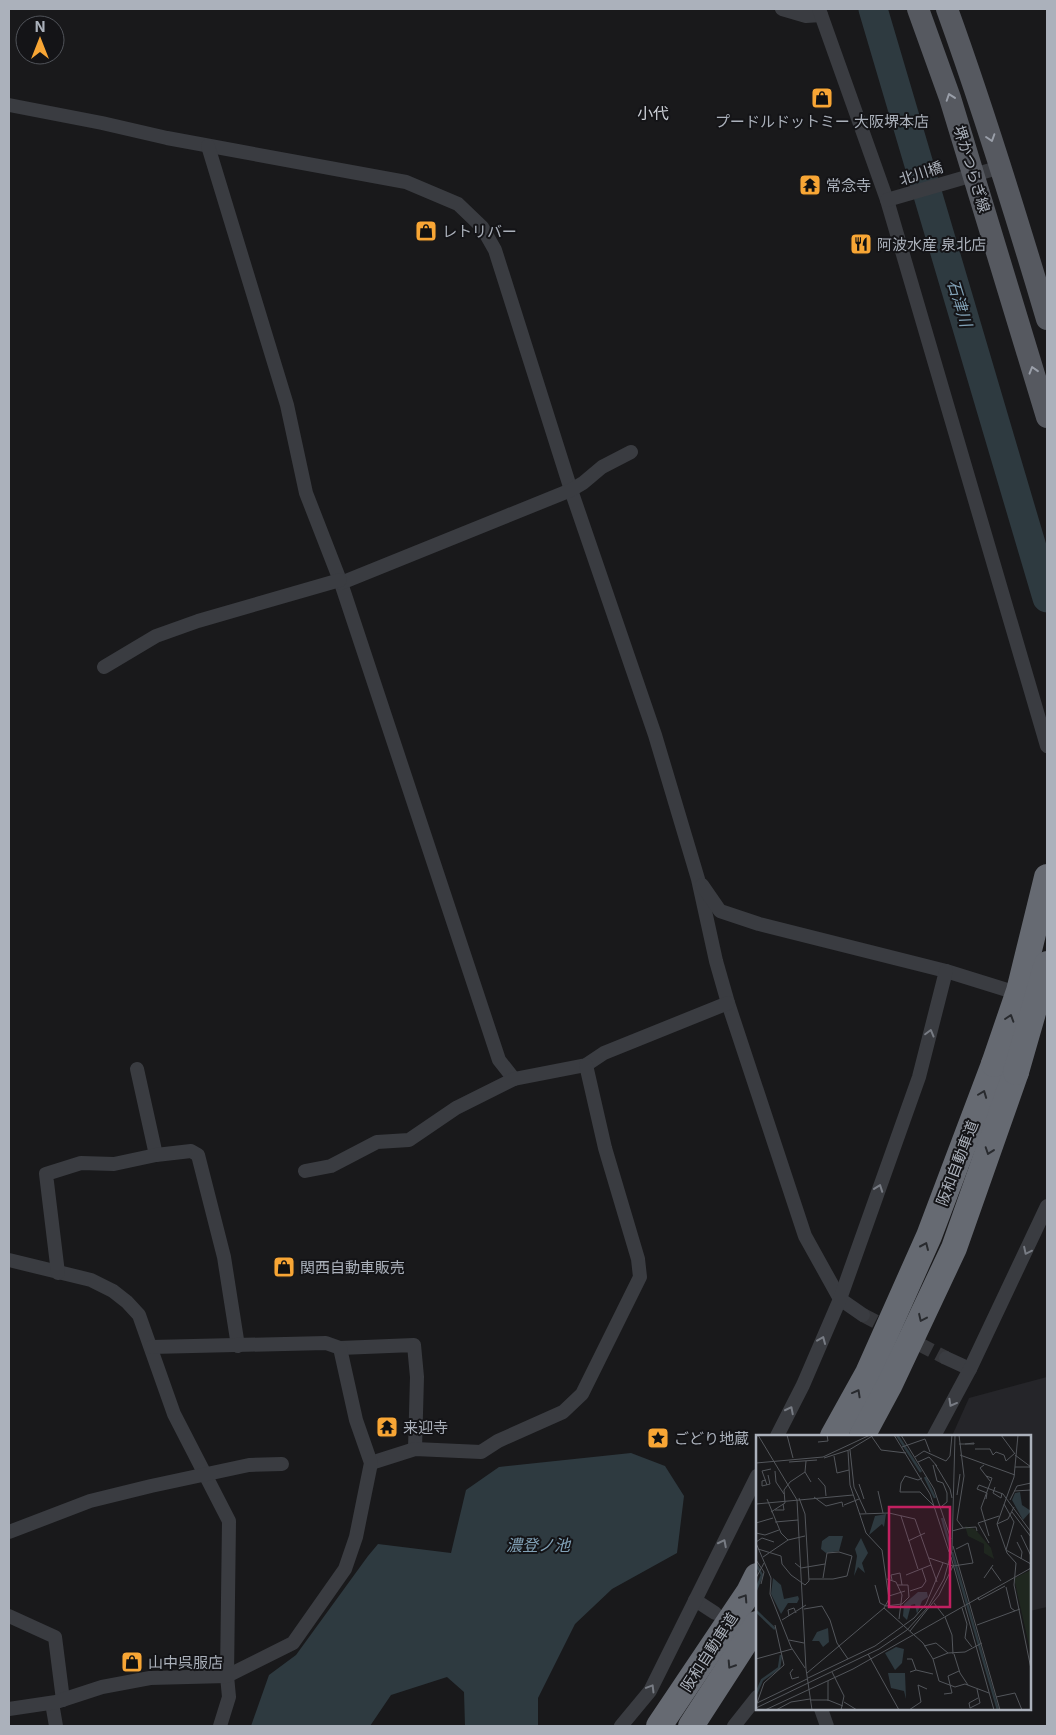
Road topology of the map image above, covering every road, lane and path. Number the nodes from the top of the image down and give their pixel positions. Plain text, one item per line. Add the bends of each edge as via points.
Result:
1 (782, 9) edge
2 (918, 9) edge
3 (947, 9) edge
4 (820, 12) edge
5 (9, 105) edge
6 (208, 146) junction
7 (1001, 167) junction
8 (965, 176) junction
9 (891, 199) junction
10 (1047, 319) edge
11 (1047, 417) edge
12 (631, 452) dead end
13 (572, 490) junction
14 (340, 582) junction
15 (104, 667) dead end
16 (1047, 746) edge
17 (1047, 877) edge
18 (698, 878) junction
19 (1047, 964) edge
20 (946, 972) junction
21 (728, 1002) junction
22 (1047, 1002) edge
23 (586, 1065) junction
24 (1005, 1068) junction
25 (137, 1069) dead end
26 (514, 1079) junction
27 (156, 1155) junction
28 (305, 1171) dead end
29 (1047, 1206) edge
30 (9, 1260) edge
31 (58, 1273) junction
32 (840, 1299) junction
33 (863, 1315) tunnel mouth
34 (238, 1346) junction
35 (150, 1347) junction
36 (340, 1348) junction
37 (946, 1358) tunnel mouth
38 (970, 1370) junction
39 (778, 1435) edge
40 (835, 1435) edge
41 (863, 1435) edge
42 (935, 1435) edge
43 (415, 1449) junction
44 (282, 1464) dead end
45 (371, 1464) junction
46 (205, 1473) junction
47 (756, 1478) edge
48 (9, 1532) edge
49 (756, 1578) edge
50 (695, 1600) junction
51 (715, 1613) dead end
52 (9, 1616) edge
53 (756, 1626) edge
54 (227, 1676) junction
55 (756, 1698) edge
56 (57, 1702) junction
57 (9, 1710) edge
58 (821, 1710) edge
59 (56, 1726) edge
60 (220, 1726) edge
61 (621, 1726) edge
62 (659, 1726) edge
63 (691, 1726) edge
64 (734, 1726) edge
65 (827, 1726) edge

1 - 4 street via 806,16
8 -> 2 main road, 堺かつらぎ線 via 950,98
3 -> 7 main road, 堺かつらぎ線
4 - 9 street
5 - 6 street
6 - 13 street via 406,182 458,204 482,227 494,250
6 - 14 street via 287,405 306,493
7 - 8 street, 北川橋
7 - 10 main road, 堺かつらぎ線
8 - 9 street, 北川橋
11 -> 8 main road, 堺かつらぎ線
9 - 16 street
12 - 13 street
13 - 14 street
13 - 18 street via 655,735
14 - 15 street via 198,621 156,636
14 - 26 street via 499,1060
24 -> 17 highway, 阪和自動車道, bridge via 1019,991
18 - 20 street via 720,911
18 - 21 street
19 - 24 highway, 阪和自動車道, bridge
20 - 22 street
32 -> 20 street via 919,1077
21 - 23 street via 604,1053
21 - 32 street via 805,1236
23 - 26 street
23 - 43 street via 605,1148 638,1259 640,1277 582,1394 563,1412 481,1452
40 -> 24 highway, 阪和自動車道 via 868,1373
24 -> 41 highway, 阪和自動車道 via 954,1248
25 - 27 street
26 - 28 street via 456,1108 409,1140 377,1142 332,1166
27 - 31 street via 114,1164 81,1163 46,1174
27 - 34 street via 191,1151 198,1155 224,1257
29 -> 38 street
30 - 31 street
31 - 35 street via 91,1280 128,1302 139,1315
32 - 33 street
39 -> 32 street
34 - 35 street
34 - 36 street via 326,1344
35 - 46 street via 174,1414
36 - 43 street via 414,1345 417,1378
36 - 45 street via 356,1420
37 - 38 street
38 -> 42 street
43 - 45 street
44 - 46 street via 249,1465
45 - 54 street via 356,1537 345,1569 293,1643
46 - 48 street via 90,1501
46 - 54 street via 229,1521
50 -> 47 street
62 -> 49 highway, 阪和自動車道
50 - 51 street
61 -> 50 street via 650,1690
52 - 56 street via 55,1637
53 -> 63 highway, 阪和自動車道
54 - 56 street via 150,1678 102,1686
54 - 60 street via 229,1697
55 - 64 street
56 - 57 street
56 - 59 street
58 - 65 street

